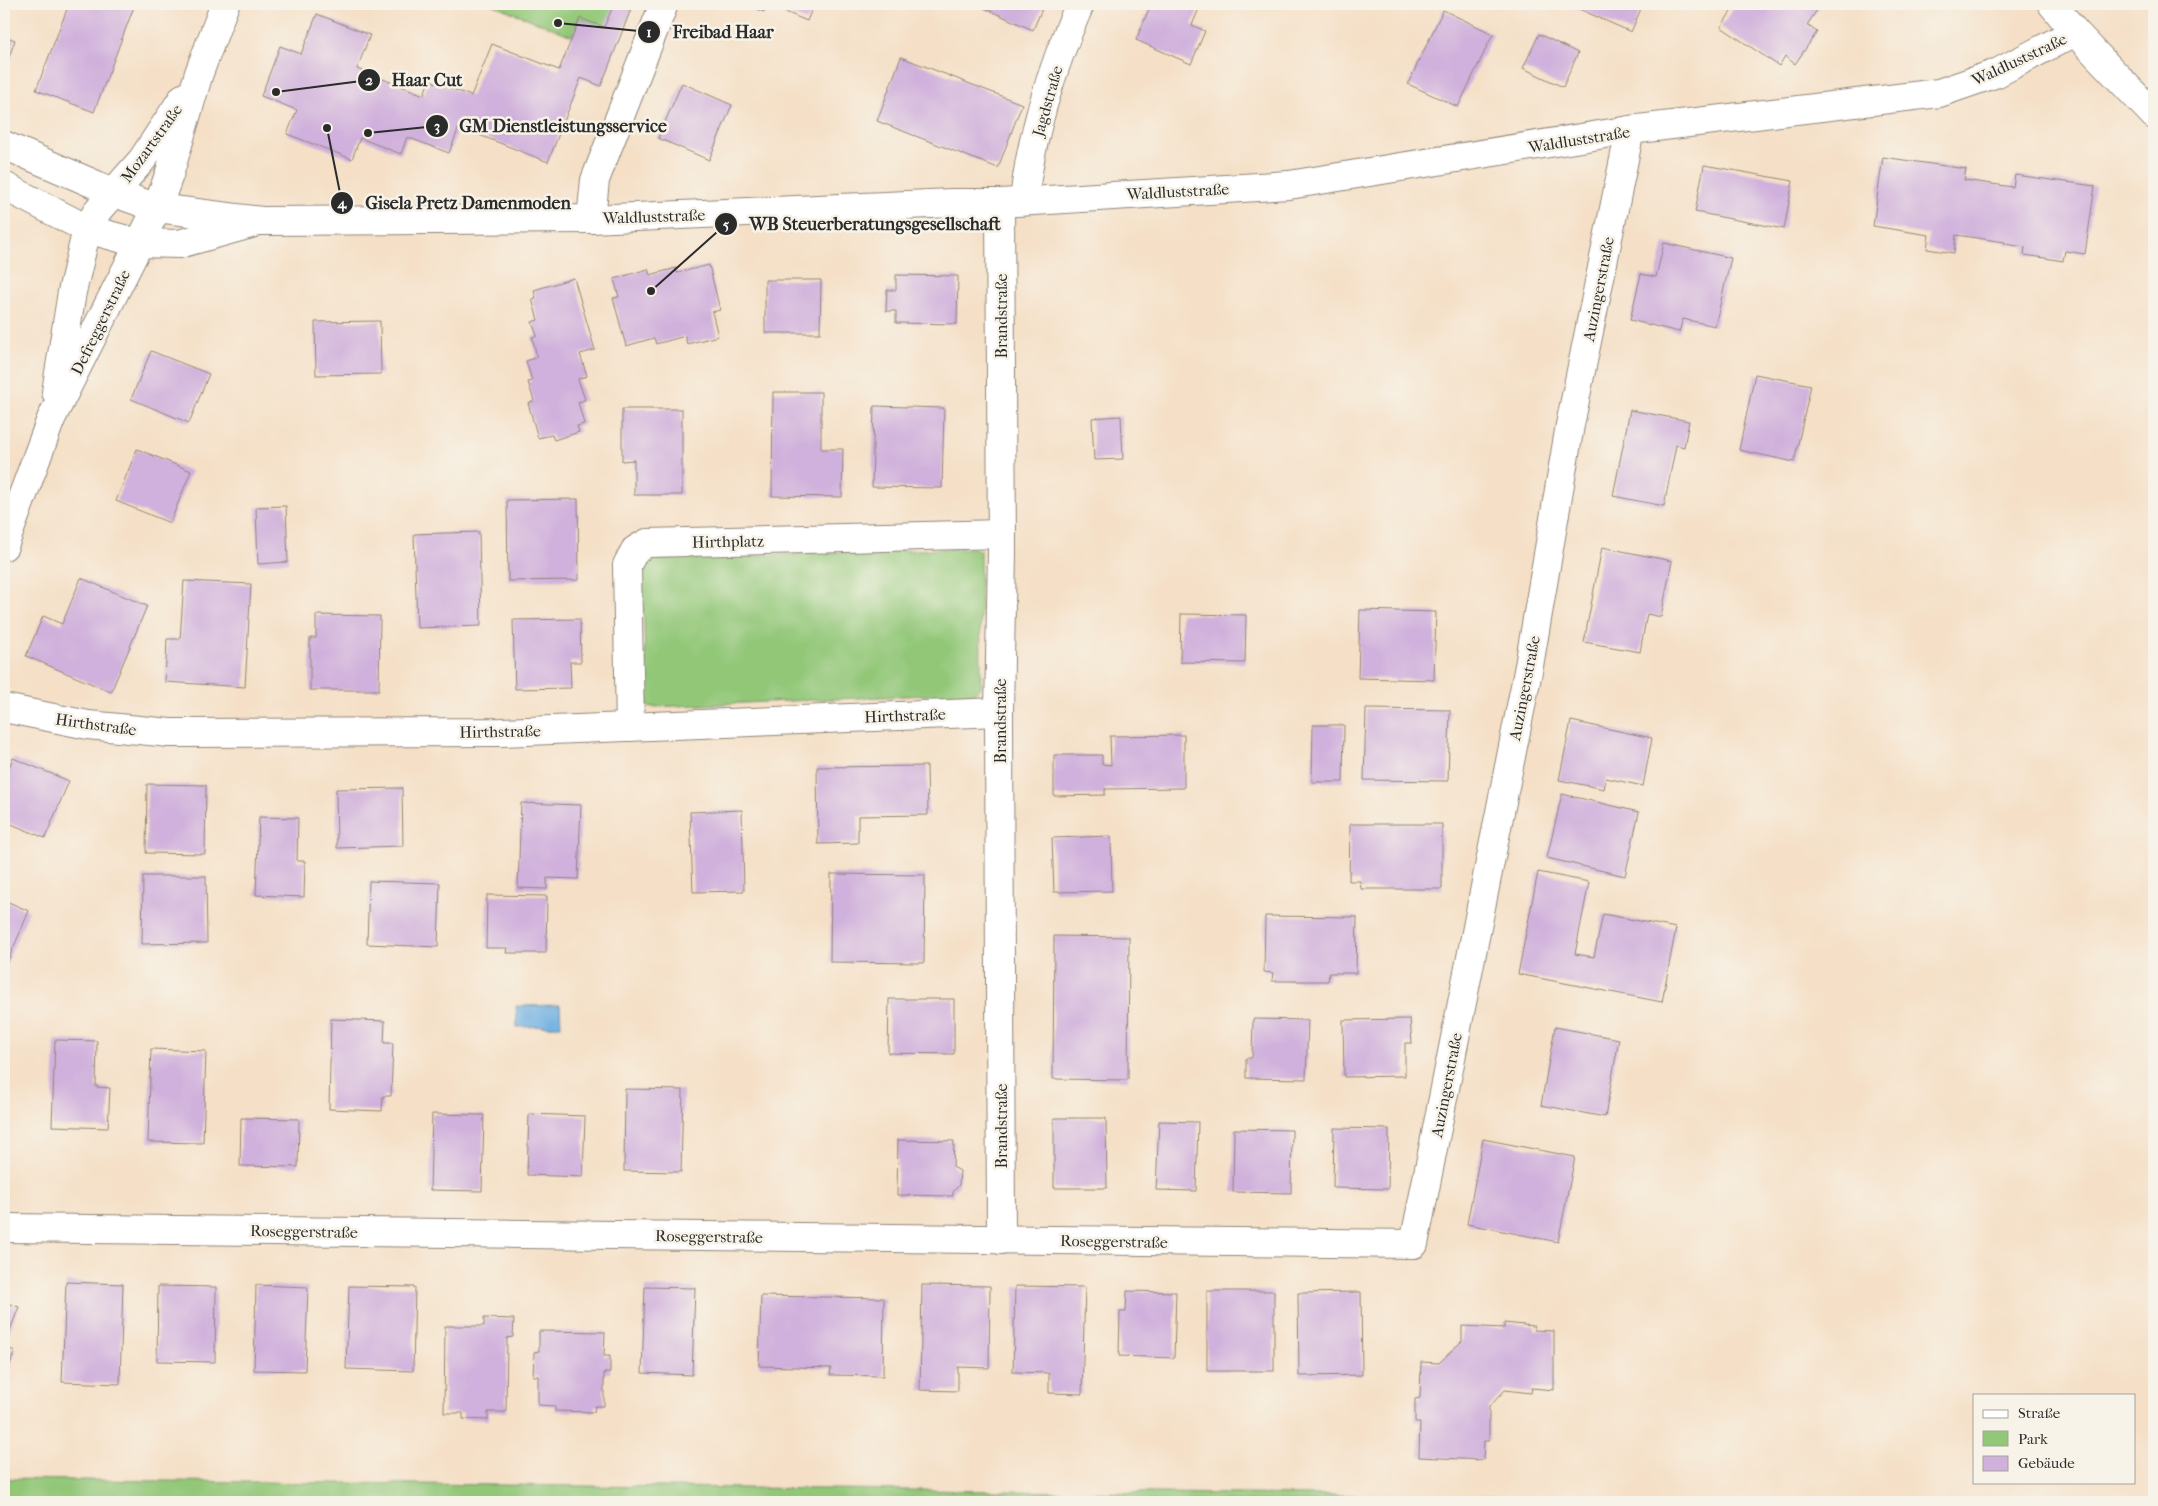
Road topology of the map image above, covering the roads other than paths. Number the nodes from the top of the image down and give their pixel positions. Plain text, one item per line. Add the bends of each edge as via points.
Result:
1 (225, 4) edge
2 (664, 4) edge
3 (1080, 4) edge
4 (2052, 4) edge
5 (2075, 32) junction
6 (199, 74) junction
7 (2154, 114) edge
8 (1630, 130) junction
9 (4, 145) edge
10 (4, 186) edge
11 (1012, 202) junction
12 (108, 213) junction
13 (591, 218) junction
14 (262, 220) junction
15 (148, 225) junction
16 (51, 419) junction
17 (1002, 534) junction
18 (4, 546) edge
19 (4, 708) edge
20 (999, 712) junction
21 (630, 727) junction
22 (4, 1228) edge
23 (1001, 1240) junction
24 (1414, 1244) joint

1 - 6 street, Mozartstraße
2 - 13 street via 595,180
3 - 11 street, Jagdstraße via 1043,109 1027,179
4 - 5 street
5 - 7 street
5 - 8 street, Waldluststraße via 1997,73 1939,93
6 - 12 street, Mozartstraße
6 - 15 street, Mozartstraße via 169,175
8 - 11 street, Waldluststraße via 1289,186
8 - 24 street, Auzingerstraße via 1570,425 1527,676
9 - 12 street
10 - 12 street
11 - 13 street, Waldluststraße
11 - 17 street, Brandstraße
12 - 15 street, Waldluststraße
12 - 15 street, Waldluststraße
12 - 16 street, Defreggerstraße via 72,292
13 - 14 street, Waldluststraße
14 - 15 street, Waldluststraße
14 - 15 street, Waldluststraße via 179,244
15 - 16 street, Defreggerstraße
16 - 18 street, Defreggerstraße
17 - 20 street, Brandstraße
17 - 21 street, Hirthplatz via 647,543 635,550 626,565
19 - 21 street, Hirthstraße via 88,725 170,733 501,732
20 - 21 street, Hirthstraße
20 - 23 street, Brandstraße
22 - 23 street, Roseggerstraße
23 - 24 street, Roseggerstraße

